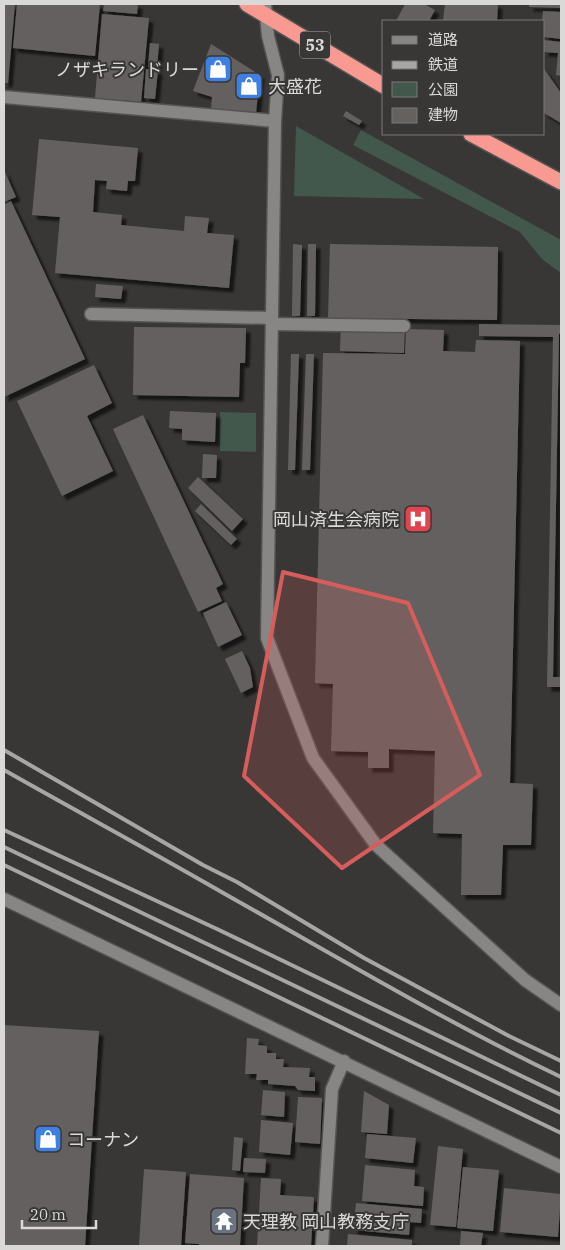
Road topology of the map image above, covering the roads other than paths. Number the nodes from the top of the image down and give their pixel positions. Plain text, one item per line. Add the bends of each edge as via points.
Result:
1 (247, 4) edge
2 (265, 10) edge
3 (382, 85) edge
4 (4, 97) edge
5 (275, 121) junction
6 (474, 135) edge
7 (561, 182) edge
8 (91, 314) dead end
9 (272, 321) junction
10 (404, 326) dead end
11 (4, 899) edge
12 (561, 1005) edge
13 (344, 1062) junction
14 (561, 1167) edge
15 (322, 1246) edge

1 - 2 highway, 53
2 - 3 highway, 53
2 - 5 street via 278,74
4 - 5 street
5 - 9 street
6 - 7 highway
8 - 9 street
9 - 10 street
9 - 12 street via 267,638 313,758 376,845 525,980
11 - 13 street
13 - 14 street
13 - 15 street via 332,1089

